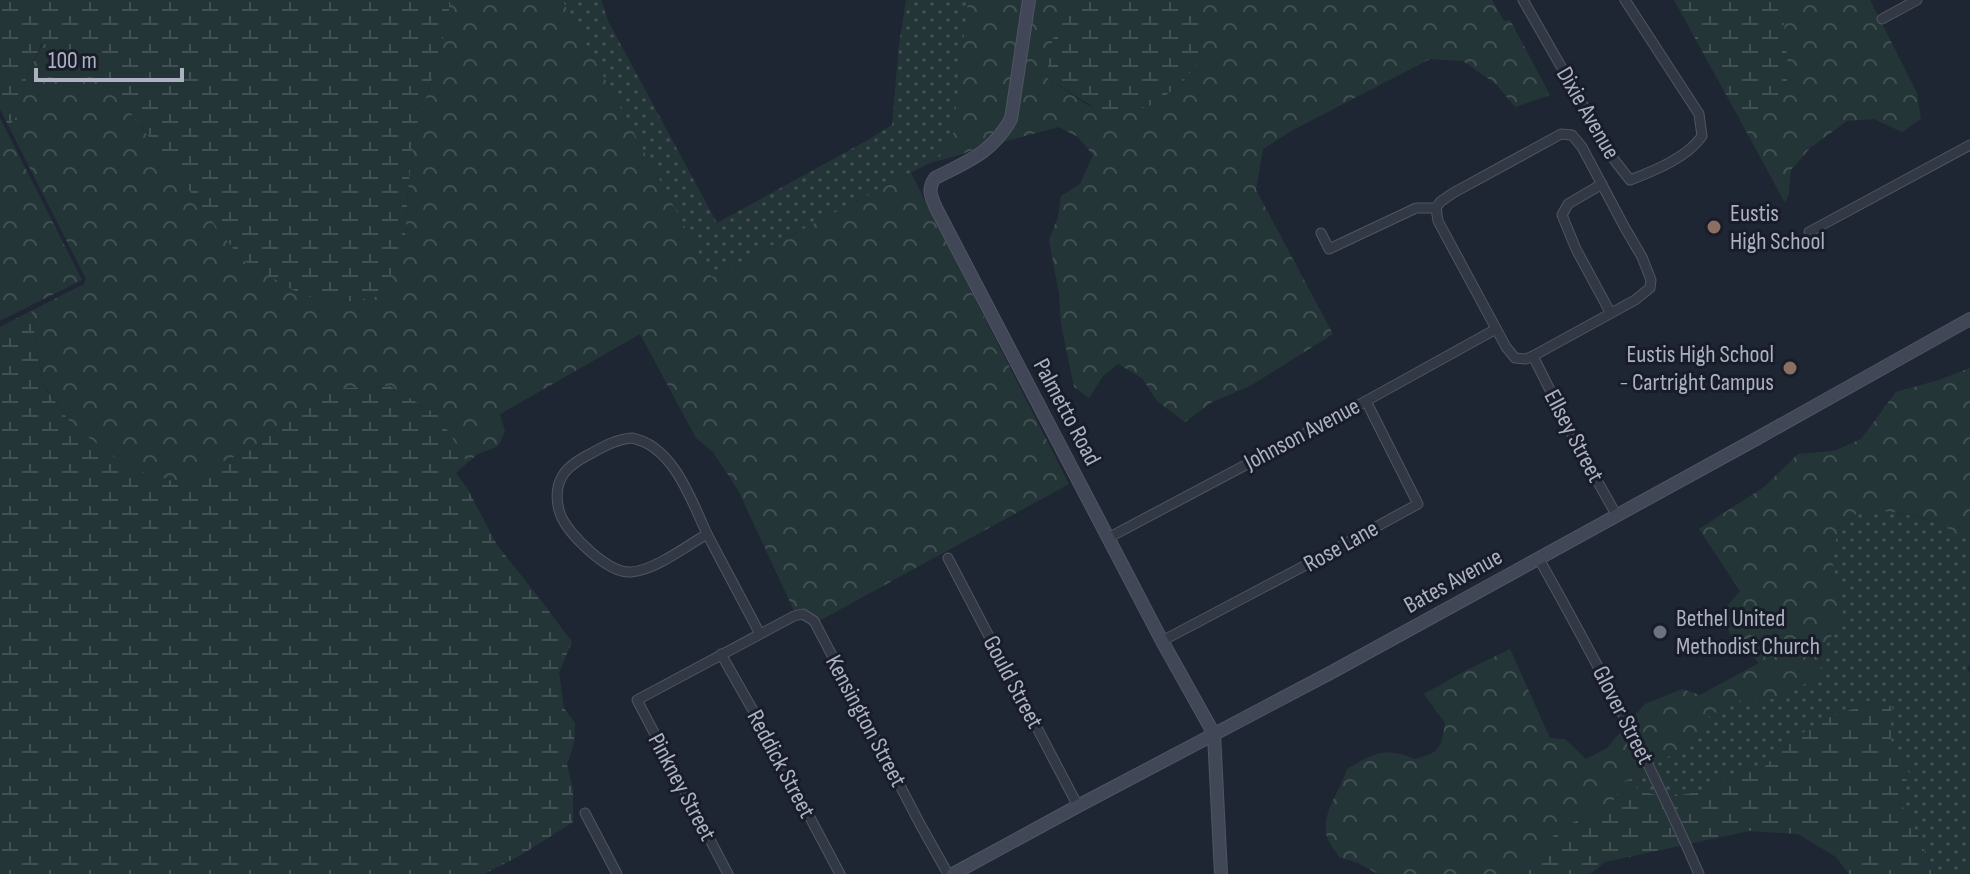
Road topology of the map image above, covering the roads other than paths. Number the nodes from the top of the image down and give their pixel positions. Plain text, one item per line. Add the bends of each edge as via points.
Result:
1 (1029, 0) edge
2 (1523, 0) edge
3 (1625, 0) edge
4 (1917, 0) edge
5 (1882, 19) dead end
6 (1970, 145) edge
7 (1602, 184) junction
8 (1436, 208) junction
9 (1809, 232) dead end
10 (1321, 233) dead end
11 (1610, 312) junction
12 (1970, 319) edge
13 (1496, 329) junction
14 (1533, 356) junction
15 (1366, 401) junction
16 (1617, 516) junction
17 (707, 534) junction
18 (1108, 538) junction
19 (948, 558) dead end
20 (1539, 559) junction
21 (760, 634) junction
22 (1162, 641) junction
23 (721, 654) junction
24 (637, 700) joint
25 (1214, 734) junction
26 (1078, 806) junction
27 (585, 813) dead end
28 (617, 874) edge
29 (728, 874) edge
30 (840, 874) edge
31 (950, 874) edge
32 (1221, 874) edge
33 (1699, 874) edge

1 - 18 street, Palmetto Road via 1011,119 992,146 935,178 930,192
2 - 3 street, Dixie Avenue via 1630,180 1695,146 1702,136 1699,114
4 - 5 street
6 - 9 street
7 - 8 street via 1582,147 1567,133 1453,193
7 - 11 street via 1568,204 1562,215
7 - 11 street via 1651,280 1650,288 1635,300
8 - 10 street via 1416,208 1329,249
8 - 13 street
11 - 14 street
12 - 16 street, Bates Avenue
13 - 14 street via 1515,358
13 - 15 street, Johnson Avenue
14 - 16 street, Ellsey Street
15 - 18 street, Johnson Avenue
15 - 22 street, Rose Lane via 1418,504
16 - 20 street, Bates Avenue
17 - 17 street via 670,463 643,440 622,439 596,450 569,468 559,484 558,504 565,523 616,570 639,571
17 - 21 street
18 - 22 street, Palmetto Road
19 - 26 street, Gould Street
20 - 25 street, Bates Avenue
20 - 33 street, Glover Street via 1626,721
21 - 23 street, Kensington Street
21 - 31 street, Kensington Street via 794,616 803,614 814,621
22 - 25 street, Palmetto Road
23 - 24 street, Kensington Street
23 - 30 street, Reddick Street
24 - 29 street, Pinkney Street
25 - 26 street, Bates Avenue
25 - 32 street, Palmetto Road
26 - 31 street, Bates Avenue
27 - 28 street

